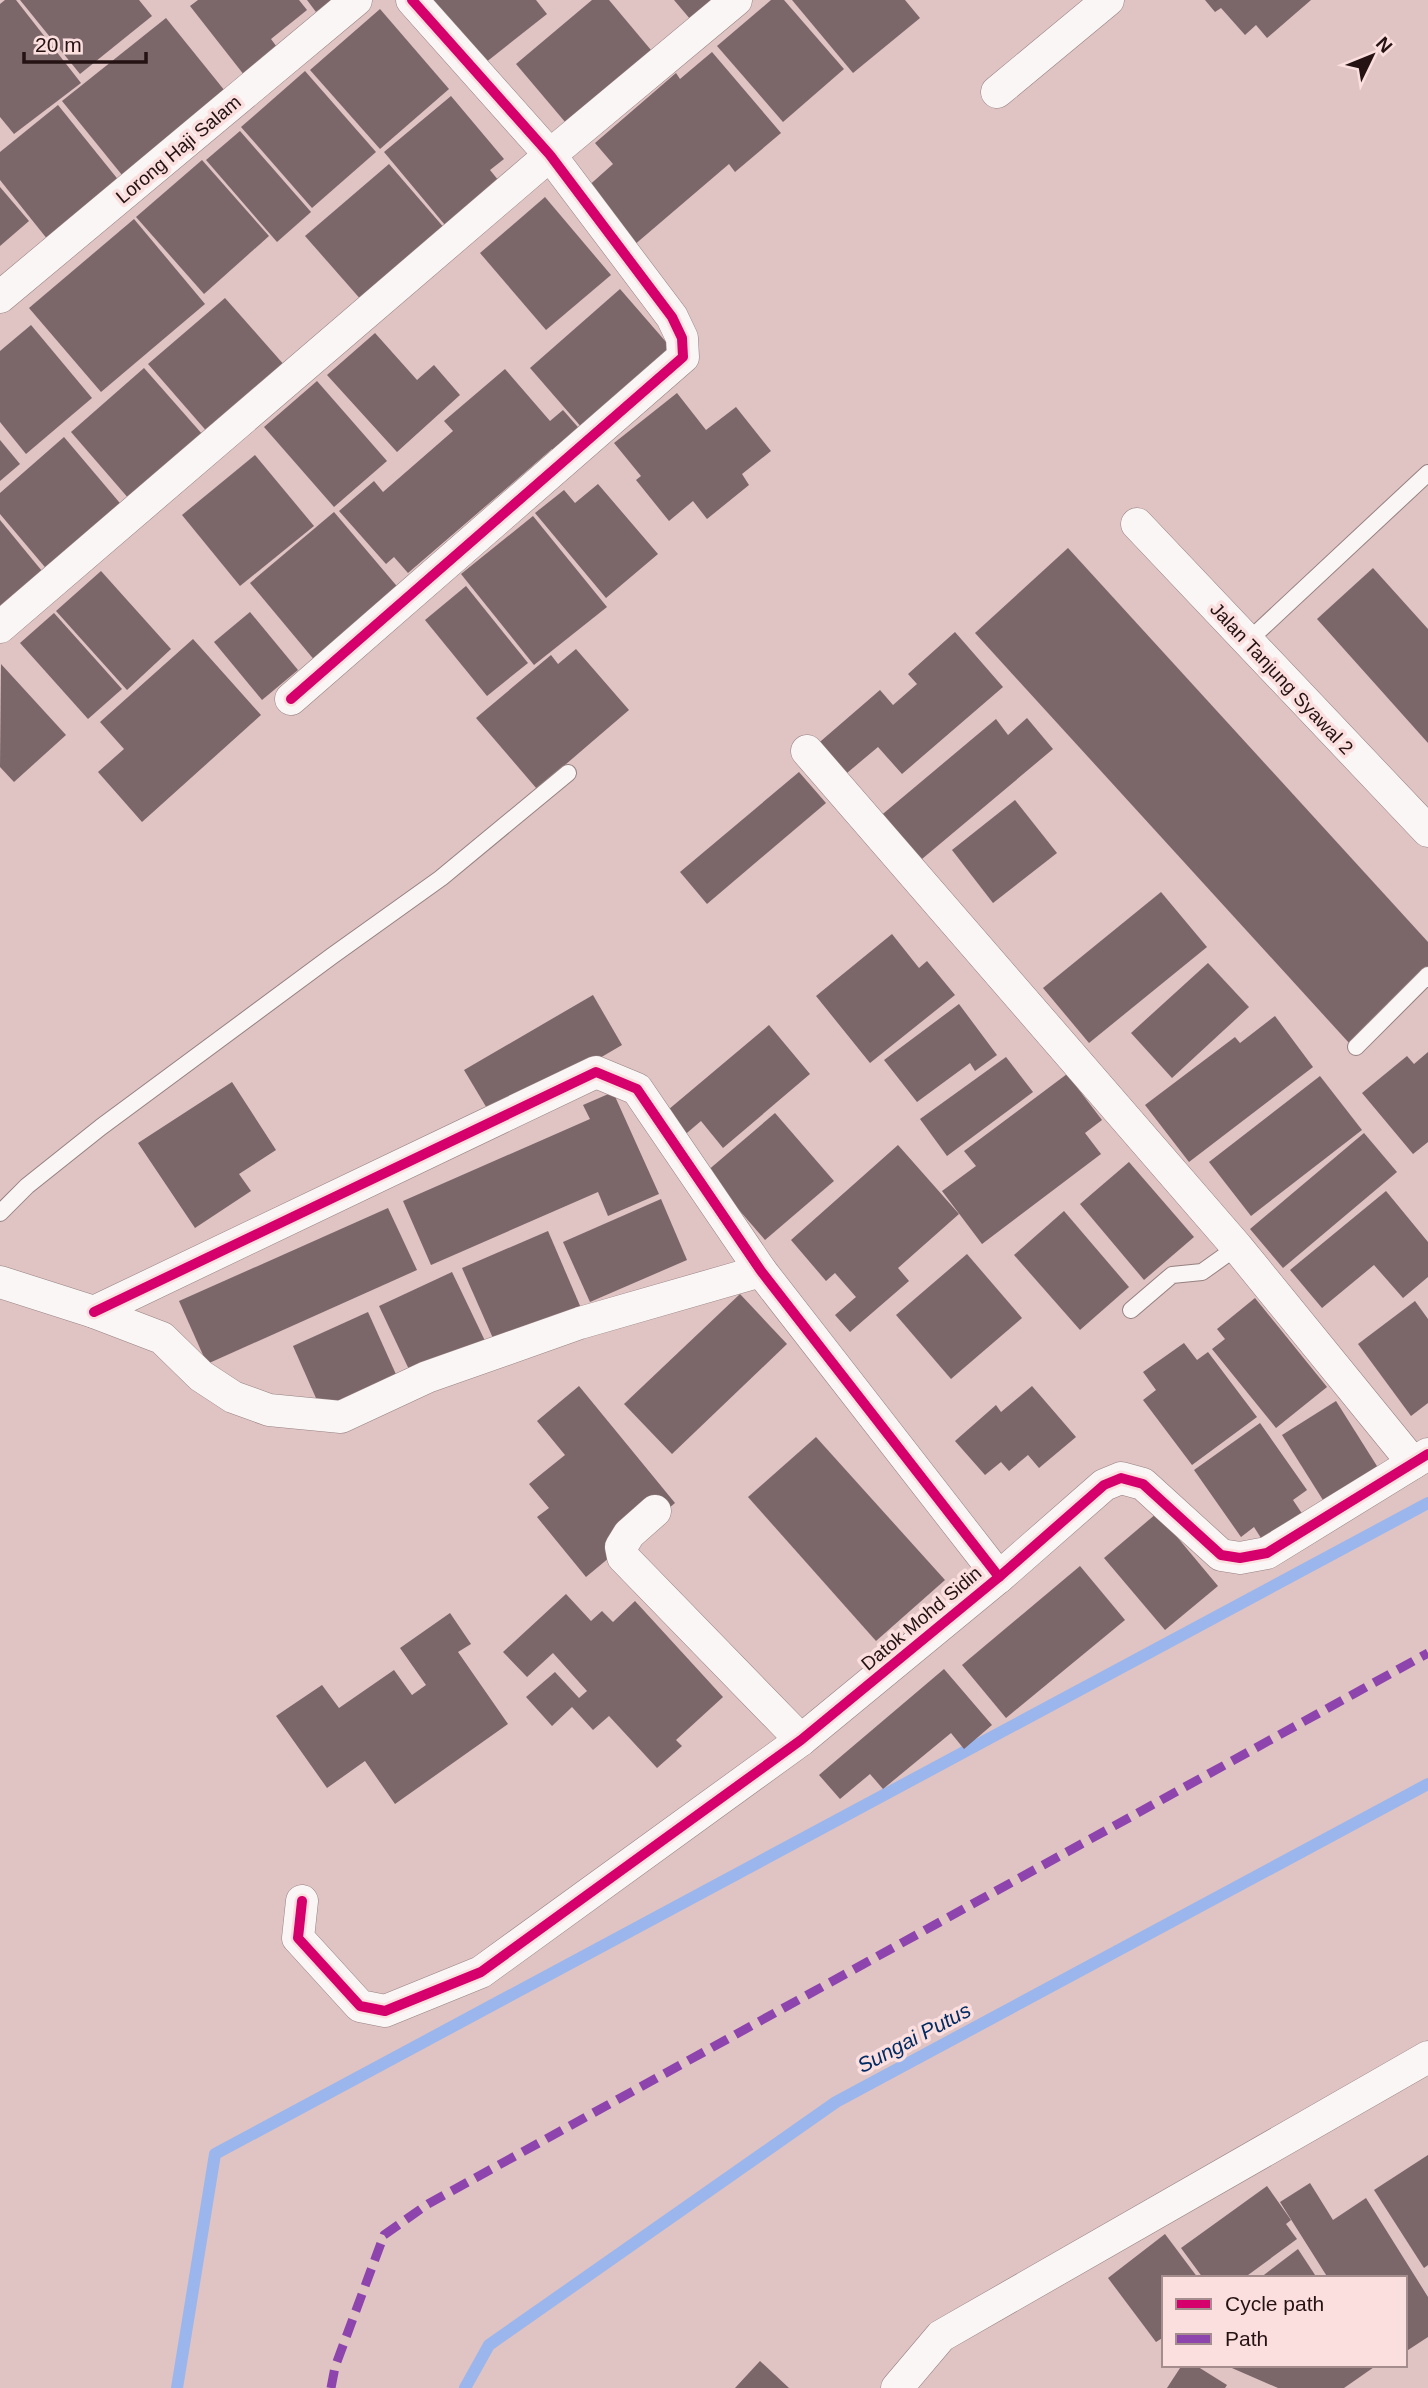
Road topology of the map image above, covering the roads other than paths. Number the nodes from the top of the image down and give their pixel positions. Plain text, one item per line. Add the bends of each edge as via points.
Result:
1 (356, 0) edge
2 (412, 0) edge
3 (736, 0) edge
4 (1108, 0) edge
5 (997, 92) dead end
6 (550, 155) junction
7 (0, 297) edge
8 (1428, 474) edge
9 (1137, 524) dead end
10 (0, 627) edge
11 (1248, 641) junction
12 (291, 699) dead end
13 (807, 751) dead end
14 (568, 773) dead end
15 (1428, 831) edge
16 (1428, 975) edge
17 (1356, 1047) dead end
18 (0, 1213) edge
19 (1237, 1247) junction
20 (761, 1272) junction
21 (0, 1282) edge
22 (1131, 1310) dead end
23 (94, 1312) junction
24 (1421, 1459) edge
25 (655, 1511) dead end
26 (999, 1577) junction
27 (801, 1740) junction
28 (302, 1901) dead end
29 (1428, 2057) edge
30 (897, 2388) edge

1 - 7 street, Lorong Haji Salam
2 - 6 street
3 - 6 street
4 - 5 street
6 - 10 street
6 - 12 street via 672,317 682,338 683,357
8 - 11 lane
9 - 11 street, Jalan Tanjung Syawal 2
11 - 15 street, Jalan Tanjung Syawal 2
13 - 19 street
14 - 18 lane via 441,878 101,1127
16 - 17 lane
19 - 22 lane via 1202,1272 1172,1275
19 - 24 street
20 - 23 street via 580,1323 427,1377 341,1417 269,1410 233,1397 201,1376 162,1338
20 - 23 street via 637,1089 596,1072
20 - 26 street
21 - 23 street
24 - 26 street, Datok Mohd Sidin via 1267,1553 1240,1558 1221,1555 1143,1484 1121,1478 1104,1485
25 - 27 street via 629,1534 621,1547 623,1557
26 - 27 street, Datok Mohd Sidin
27 - 28 street, Datok Mohd Sidin via 481,1972 385,2011 360,2006 298,1938
29 - 30 street via 942,2336

